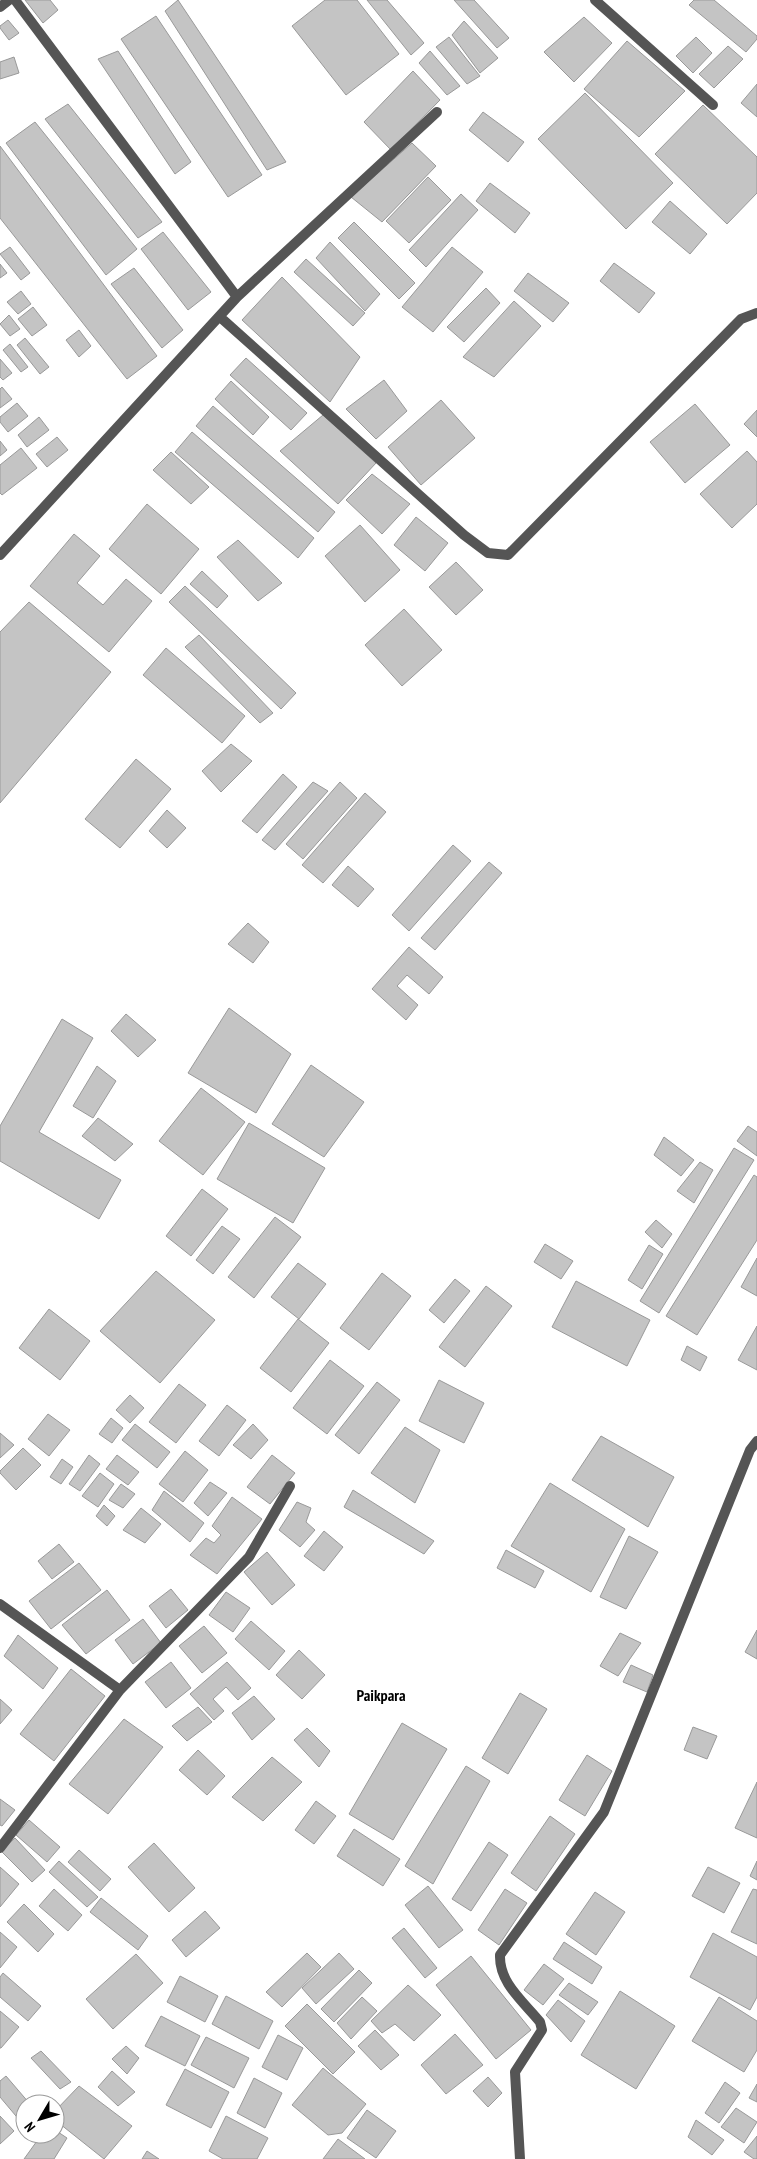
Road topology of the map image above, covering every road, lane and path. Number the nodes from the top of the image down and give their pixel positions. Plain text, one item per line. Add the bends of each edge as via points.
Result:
1 (9, 0) edge
2 (15, 0) edge
3 (595, 0) edge
4 (0, 7) edge
5 (712, 105) dead end
6 (437, 112) dead end
7 (237, 297) junction
8 (757, 313) edge
9 (220, 317) junction
10 (0, 554) edge
11 (757, 1441) edge
12 (290, 1486) dead end
13 (0, 1604) edge
14 (120, 1690) junction
15 (0, 1848) edge
16 (520, 2159) edge

1 - 4 street
2 - 7 street
3 - 5 street
6 - 7 street
7 - 9 street
8 - 9 street via 740,319 508,555 488,553 464,535
9 - 10 street
11 - 16 street via 746,1459 604,1812 500,1954 504,1978 540,2022 542,2030 515,2072
12 - 14 street via 248,1557
13 - 14 street
14 - 15 street

